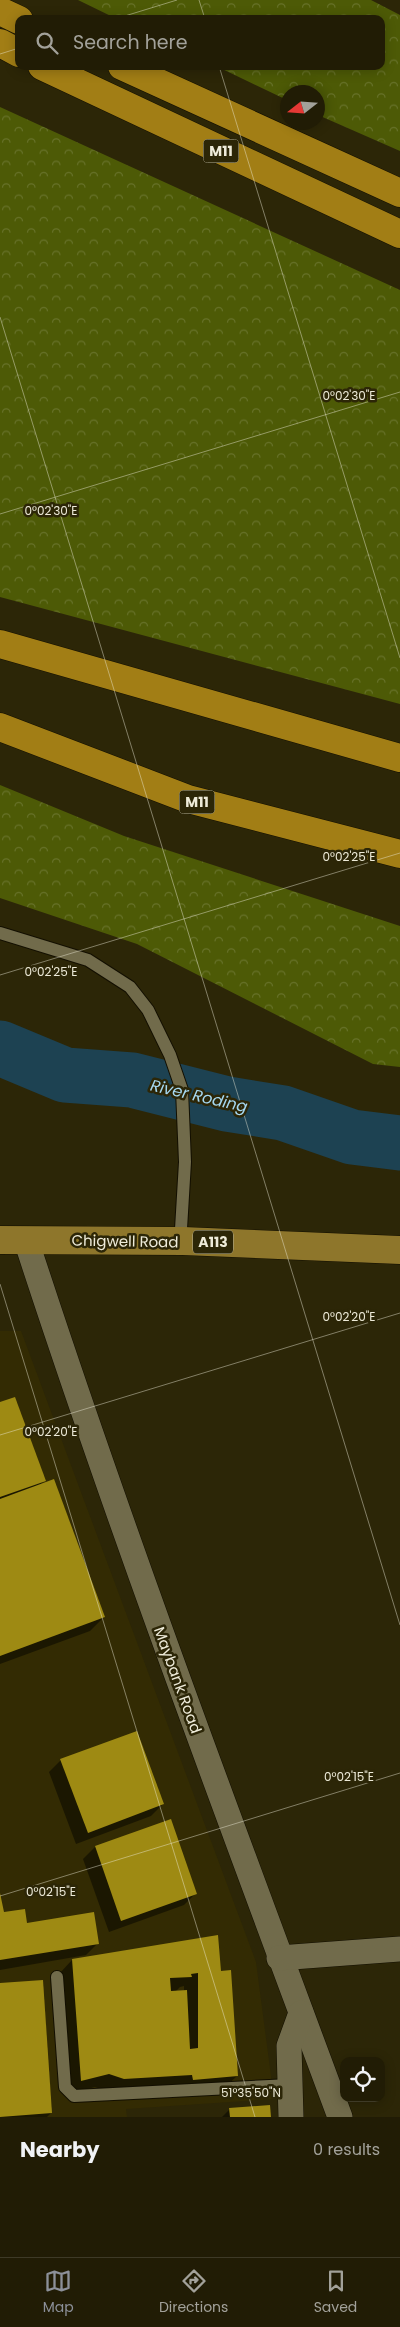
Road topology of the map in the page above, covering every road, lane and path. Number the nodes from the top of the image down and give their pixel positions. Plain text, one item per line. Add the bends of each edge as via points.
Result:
1 (0, 11) edge
2 (15, 18) edge
3 (0, 42) edge
4 (15, 51) edge
5 (51, 70) edge
6 (131, 70) edge
7 (400, 194) edge
8 (400, 234) edge
9 (0, 644) edge
10 (0, 727) edge
11 (400, 758) edge
12 (400, 854) edge
13 (0, 933) edge
14 (13, 1240) edge
15 (183, 1241) junction
16 (400, 1250) edge
17 (400, 1949) edge
18 (279, 1958) junction
19 (57, 1977) dead end
20 (301, 2013) junction
21 (290, 2085) junction
22 (292, 2117) edge
23 (340, 2117) edge

1 - 2 highway
3 - 4 highway
5 - 8 highway, M11
6 - 7 highway, M11
9 - 11 highway
10 - 12 highway, M11 via 188,800
13 - 15 lane via 88,960 130,987 148,1010 170,1055 182,1090 185,1162
14 - 15 main road, Chigwell Road / A113
14 - 18 street, Maybank Road
15 - 16 main road, Chigwell Road / A113
17 - 18 street
18 - 20 street, Maybank Road
19 - 21 lane via 65,2087 74,2096
20 - 21 street via 290,2046
20 - 23 street, Maybank Road
21 - 22 street

